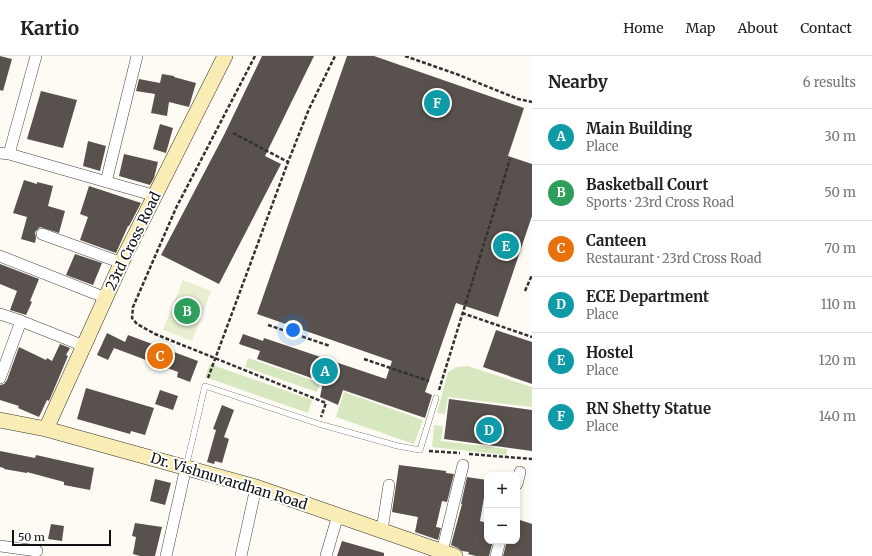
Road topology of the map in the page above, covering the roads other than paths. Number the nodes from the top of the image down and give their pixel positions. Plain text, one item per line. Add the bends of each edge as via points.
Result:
1 (36, 56) edge
2 (137, 56) edge
3 (225, 56) edge
4 (5, 154) edge
5 (106, 182) junction
6 (156, 196) junction
7 (42, 234) dead end
8 (0, 256) edge
9 (122, 263) junction
10 (106, 298) junction
11 (0, 314) edge
12 (21, 321) junction
13 (84, 346) junction
14 (0, 378) edge
15 (436, 398) road end
16 (0, 420) edge
17 (46, 429) junction
18 (463, 465) dead end
19 (186, 467) junction
20 (389, 485) dead end
21 (256, 487) junction
22 (338, 515) junction
23 (382, 530) junction
24 (499, 544) edge
25 (0, 546) edge
26 (37, 551) dead end
27 (448, 554) edge
28 (166, 556) edge
29 (240, 556) edge
30 (326, 556) edge
31 (496, 556) edge

1 - 4 street
2 - 5 street
3 - 6 main road, 23rd Cross Road
4 - 5 street
5 - 6 street
6 - 9 main road, 23rd Cross Road
7 - 9 street
8 - 10 street
9 - 10 main road, 23rd Cross Road
10 - 13 main road, 23rd Cross Road
11 - 12 street
12 - 13 street
12 - 14 street
13 - 17 main road, 23rd Cross Road
15 - 19 lane via 420,450 319,424 206,386
16 - 17 main road, Dr. Vishnuvardhan Road
17 - 19 main road, Dr. Vishnuvardhan Road
18 - 27 street
19 - 21 main road, Dr. Vishnuvardhan Road
19 - 28 street
20 - 23 street
21 - 22 main road, Dr. Vishnuvardhan Road
21 - 29 street
22 - 23 main road, Dr. Vishnuvardhan Road
22 - 30 street
23 - 27 main road, Dr. Vishnuvardhan Road
24 - 31 street
25 - 26 street

